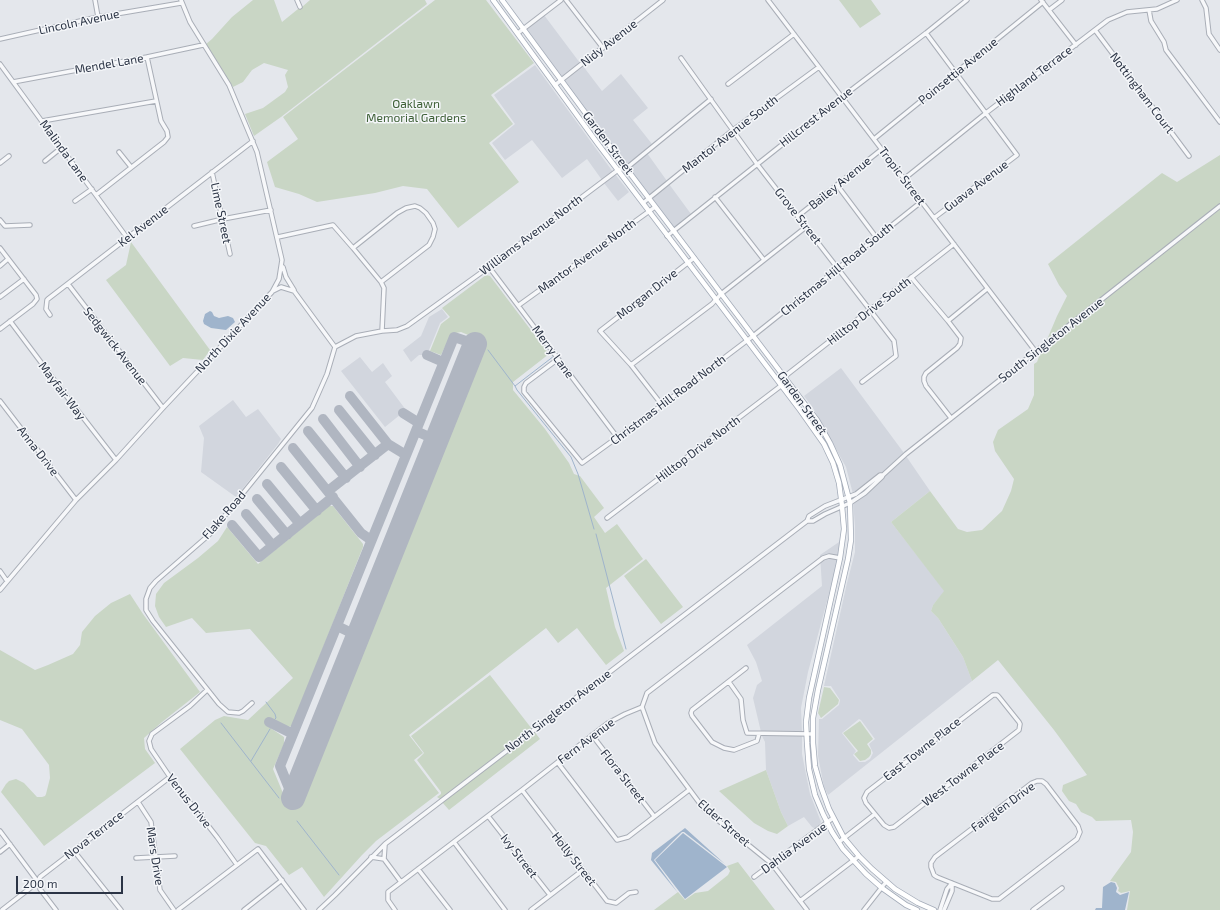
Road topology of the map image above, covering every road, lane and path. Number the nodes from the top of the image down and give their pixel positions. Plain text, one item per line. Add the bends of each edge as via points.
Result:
1 (95, 0) edge
2 (297, 0) edge
3 (493, 0) edge
4 (502, 0) edge
5 (561, 0) edge
6 (566, 0) edge
7 (664, 0) edge
8 (768, 0) edge
9 (967, 0) edge
10 (1062, 0) edge
11 (1177, 0) edge
12 (1202, 0) edge
13 (181, 1) edge
14 (1042, 1) edge
15 (300, 7) dead end
16 (1049, 10) junction
17 (1149, 10) junction
18 (98, 17) junction
19 (524, 29) junction
20 (1095, 30) junction
21 (518, 33) junction
22 (926, 33) junction
23 (794, 34) junction
24 (0, 39) edge
25 (204, 45) junction
26 (1076, 45) junction
27 (603, 48) junction
28 (1220, 50) edge
29 (542, 54) junction
30 (148, 57) junction
31 (536, 58) junction
32 (681, 58) dead end
33 (0, 64) edge
34 (819, 68) junction
35 (955, 73) junction
36 (561, 80) junction
37 (13, 82) junction
38 (728, 84) dead end
39 (555, 85) junction
40 (842, 97) junction
41 (711, 99) junction
42 (156, 101) junction
43 (986, 113) junction
44 (42, 122) junction
45 (1220, 122) edge
46 (733, 130) junction
47 (603, 136) junction
48 (874, 139) junction
49 (253, 141) junction
50 (598, 144) junction
51 (61, 148) junction
52 (882, 149) junction
53 (119, 152) dead end
54 (9, 156) dead end
55 (1189, 156) dead end
56 (44, 161) dead end
57 (0, 163) edge
58 (757, 164) junction
59 (131, 167) junction
60 (626, 168) junction
61 (618, 170) junction
62 (212, 172) junction
63 (904, 179) junction
64 (837, 185) junction
65 (92, 189) junction
66 (96, 195) junction
67 (715, 197) junction
68 (649, 198) junction
69 (75, 201) dead end
70 (922, 202) junction
71 (643, 203) junction
72 (1220, 206) edge
73 (655, 207) junction
74 (271, 210) junction
75 (649, 211) junction
76 (798, 216) junction
77 (934, 218) junction
78 (223, 219) junction
79 (0, 220) edge
80 (30, 225) dead end
81 (194, 226) dead end
82 (806, 227) junction
83 (673, 230) junction
84 (667, 236) junction
85 (278, 237) junction
86 (876, 237) junction
87 (128, 239) junction
88 (954, 244) junction
89 (0, 248) edge
90 (353, 248) junction
91 (230, 254) dead end
92 (694, 258) junction
93 (8, 259) junction
94 (282, 260) junction
95 (764, 260) junction
96 (687, 263) junction
97 (0, 266) edge
98 (489, 267) junction
99 (838, 268) junction
100 (911, 278) junction
101 (24, 279) junction
102 (380, 282) junction
103 (68, 284) junction
104 (987, 289) junction
105 (294, 291) junction
106 (272, 292) junction
107 (721, 294) junction
108 (0, 297) edge
109 (715, 300) junction
110 (519, 305) junction
111 (870, 310) junction
112 (50, 315) dead end
113 (10, 321) junction
114 (948, 321) junction
115 (0, 329) edge
116 (382, 331) junction
117 (753, 336) junction
118 (747, 340) junction
119 (335, 347) junction
120 (1036, 352) junction
121 (558, 359) junction
122 (631, 365) junction
123 (784, 377) junction
124 (862, 382) dead end
125 (782, 385) junction
126 (0, 401) edge
127 (662, 405) junction
128 (163, 408) junction
129 (951, 418) junction
130 (617, 437) junction
131 (116, 460) junction
132 (883, 474) junction
133 (848, 497) junction
134 (841, 499) junction
135 (76, 500) junction
136 (850, 503) junction
137 (842, 506) junction
138 (607, 518) dead end
139 (807, 521) junction
140 (840, 558) junction
141 (0, 571) edge
142 (8, 581) junction
143 (0, 590) edge
144 (830, 605) junction
145 (826, 623) junction
146 (833, 625) junction
147 (829, 642) junction
148 (746, 668) dead end
149 (729, 682) junction
150 (207, 690) junction
151 (999, 697) joint
152 (252, 703) dead end
153 (642, 707) junction
154 (759, 734) junction
155 (806, 734) junction
156 (813, 734) junction
157 (592, 736) junction
158 (558, 762) junction
159 (170, 777) junction
160 (522, 790) junction
161 (689, 790) junction
162 (138, 802) junction
163 (874, 814) junction
164 (488, 816) junction
165 (654, 816) junction
166 (833, 818) junction
167 (828, 823) junction
168 (0, 831) edge
169 (844, 838) junction
170 (454, 842) junction
171 (839, 842) junction
172 (10, 844) junction
173 (385, 844) junction
174 (74, 851) junction
175 (0, 852) edge
176 (176, 856) dead end
177 (859, 856) junction
178 (156, 857) junction
179 (371, 857) junction
180 (136, 858) dead end
181 (384, 859) junction
182 (853, 860) junction
183 (772, 864) junction
184 (237, 865) junction
185 (418, 868) junction
186 (583, 870) junction
187 (754, 877) dead end
188 (282, 880) junction
189 (38, 882) junction
190 (401, 882) junction
191 (886, 882) junction
192 (952, 883) junction
193 (882, 888) junction
194 (1062, 888) dead end
195 (636, 892) dead end
196 (550, 896) junction
197 (800, 901) junction
198 (918, 903) junction
199 (2, 910) edge
200 (56, 910) edge
201 (121, 910) edge
202 (174, 910) edge
203 (178, 910) edge
204 (244, 910) edge
205 (304, 910) edge
206 (319, 910) edge
207 (395, 910) edge
208 (450, 910) edge
209 (505, 910) edge
210 (531, 910) edge
211 (807, 910) edge
212 (864, 910) edge
213 (916, 910) edge
214 (934, 910) edge
215 (940, 910) edge
216 (944, 910) edge
217 (1033, 910) edge

1 - 18 street
2 - 15 street
3 - 21 main road, Garden Street
4 - 19 main road, Garden Street
5 - 19 street
6 - 27 street
7 - 27 street, Nidy Avenue
8 - 23 street, Tropic Street
9 - 22 street, Hillcrest Avenue
10 - 16 street
11 - 17 street, Highland Terrace
12 - 28 street via 1206,8 1209,34
13 - 18 street, Lincoln Avenue
13 - 25 street, North Dixie Avenue
14 - 16 street
14 - 35 street, Poinsettia Avenue
16 - 26 street
17 - 20 street, Highland Terrace via 1127,12 1108,20
17 - 45 street via 1151,21 1166,50
18 - 24 street, Lincoln Avenue
19 - 21 street
19 - 29 main road, Garden Street
20 - 26 street, Highland Terrace
20 - 55 street, Nottingham Court
21 - 31 main road, Garden Street
22 - 35 street
22 - 40 street, Hillcrest Avenue
23 - 34 street, Tropic Street
23 - 38 street
25 - 30 street, Mendel Lane
25 - 49 street, North Dixie Avenue via 229,85
26 - 43 street, Highland Terrace
27 - 36 street, Nidy Avenue
29 - 31 street
29 - 36 main road, Garden Street
30 - 37 street, Mendel Lane
30 - 42 street
31 - 39 main road, Garden Street
32 - 41 street, Grove Street
33 - 37 street, Malinda Lane
34 - 40 street, Tropic Street
34 - 46 street, Mantor Avenue South
35 - 43 street
35 - 48 street, Poinsettia Avenue
36 - 39 street, Nidy Avenue
36 - 47 main road, Garden Street
37 - 44 street, Malinda Lane
39 - 50 main road, Garden Street
40 - 48 street, Tropic Street
40 - 58 street, Hillcrest Avenue
41 - 46 street, Grove Street
41 - 60 street
42 - 44 street
42 - 59 street via 168,137
43 - 63 street, Highland Terrace
43 - 77 street, Guava Avenue via 1017,155
44 - 51 street, Malinda Lane
46 - 58 street, Grove Street
46 - 68 street, Mantor Avenue South
47 - 50 main road
47 - 60 main road, Garden Street
48 - 52 street, Tropic Street
49 - 62 street, Kel Avenue
49 - 74 street, North Dixie Avenue
50 - 61 main road, Garden Street
51 - 56 street
51 - 65 street, Malinda Lane
52 - 63 street, Tropic Street
52 - 64 street, Bailey Avenue
53 - 59 street
54 - 57 street
58 - 67 street, Hillcrest Avenue
58 - 76 street, Grove Street
59 - 66 street
60 - 61 street, Williams Avenue North
60 - 68 main road, Garden Street
61 - 71 main road, Garden Street
61 - 98 street, Williams Avenue North
62 - 78 street, Lime Street
62 - 87 street, Kel Avenue
63 - 70 street, Tropic Street
64 - 76 street, Bailey Avenue
64 - 86 street
65 - 66 street, Malinda Lane
65 - 69 street
66 - 87 street, Malinda Lane
67 - 83 street, Hillcrest Avenue
67 - 95 street
68 - 71 street, Mantor Avenue South
68 - 73 main road, Garden Street
70 - 77 street, Tropic Street
70 - 86 street, Christmas Hill Road South
71 - 75 main road, Garden Street
72 - 120 street, South Singleton Avenue
73 - 75 street, Mantor Avenue North
73 - 83 main road, Garden Street
74 - 78 street
74 - 85 street, North Dixie Avenue
75 - 84 main road, Garden Street
75 - 110 street, Mantor Avenue North
76 - 82 street, Grove Street
77 - 88 street, Tropic Street
78 - 81 street
78 - 91 street, Lime Street
79 - 80 street via 5,226
82 - 95 street
82 - 99 street, Grove Street
83 - 84 street, Hillcrest Avenue
83 - 92 main road, Garden Street
84 - 96 main road, Garden Street
85 - 90 street via 333,225
85 - 94 street, North Dixie Avenue
86 - 99 street, Christmas Hill Road South
87 - 103 street, Kel Avenue
88 - 100 street, Hilltop Drive South
88 - 104 street, Tropic Street
89 - 93 street
90 - 102 street
90 - 102 street via 406,208 415,206 430,217 435,229 429,245
92 - 96 street, Morgan Drive
92 - 107 main road, Garden Street
93 - 97 street
93 - 101 street
94 - 105 street via 286,277
94 - 106 street, North Dixie Avenue via 279,279
95 - 107 street
96 - 109 main road, Garden Street
96 - 122 street, Morgan Drive via 600,331
98 - 110 street, Merry Lane
98 - 116 street, Williams Avenue North via 407,326 398,330
99 - 111 street, Grove Street
99 - 117 street, Christmas Hill Road South
100 - 111 street, Hilltop Drive South
100 - 114 street
101 - 108 street
101 - 113 street via 37,299
102 - 116 street via 384,288
103 - 112 street, Kel Avenue via 47,300 46,309
103 - 128 street, Sedgwick Avenue
104 - 114 street
104 - 120 street, Tropic Street
105 - 106 street via 281,287
105 - 119 street
106 - 128 street, North Dixie Avenue
107 - 109 street
107 - 117 main road, Garden Street
109 - 118 main road, Garden Street
109 - 122 street
110 - 121 street, Merry Lane
111 - 123 street, Hilltop Drive South
111 - 124 street, Grove Street via 894,341 896,356
113 - 115 street
113 - 131 street, Mayfair Way
114 - 129 street via 961,338 960,344 926,373 924,381
116 - 119 street, Williams Avenue North via 356,336
117 - 118 street, Christmas Hill Road North
117 - 123 main road, Garden Street
118 - 125 main road, Garden Street
118 - 127 street, Christmas Hill Road North
119 - 150 street, Flake Road via 327,374 312,408 210,534 150,588 146,610
120 - 129 street, South Singleton Avenue
121 - 130 street, Merry Lane
121 - 130 street, Christmas Hill Road North via 526,383 524,392 582,463
122 - 127 street
123 - 125 street
123 - 133 main road, Garden Street via 830,443 840,465
125 - 134 main road, Garden Street via 824,444 835,469
125 - 138 street, Hilltop Drive North
126 - 135 street, Anna Drive
127 - 130 street, Christmas Hill Road North
128 - 131 street, North Dixie Avenue
129 - 132 street, South Singleton Avenue
131 - 135 street, North Dixie Avenue
132 - 133 street, South Singleton Avenue
132 - 136 street, South Singleton Avenue via 865,493
133 - 134 street, South Singleton Avenue
133 - 136 main road, Garden Street
134 - 137 main road, Garden Street
134 - 139 street, North Singleton Avenue via 809,516
135 - 142 street, North Dixie Avenue
136 - 137 street, North Singleton Avenue
136 - 146 main road, Garden Street via 851,540
137 - 139 street, North Singleton Avenue via 813,521
137 - 140 main road, Garden Street via 844,529
139 - 173 street, North Singleton Avenue
140 - 144 main road, Garden Street
140 - 153 street via 823,558 647,693
141 - 142 street
142 - 143 street, North Dixie Avenue
144 - 145 main road, Garden Street
144 - 146 main road
145 - 147 main road via 830,629
145 - 155 main road, Garden Street via 809,698
146 - 147 main road, Garden Street
147 - 156 main road, Garden Street via 816,697
148 - 149 street
149 - 154 street via 741,699 747,733
149 - 154 street via 692,710 692,716 712,742 724,748 734,750 757,741
150 - 152 street, Flake Road via 228,712 239,713
150 - 159 street, Venus Drive via 152,734 149,741 151,749
151 - 163 street, East Towne Place via 993,695 867,792 864,800
151 - 163 street, West Towne Place via 1019,722 1020,728 1017,732 894,827 886,827
153 - 157 street, Fern Avenue via 608,723
153 - 161 street, Elder Street via 655,743
154 - 155 street
155 - 156 street
155 - 167 main road, Garden Street via 816,795
156 - 166 main road, Garden Street via 815,766
157 - 158 street, Fern Avenue
157 - 165 street, Flora Street
158 - 160 street, Fern Avenue
158 - 165 street via 617,840 628,837
159 - 162 street, Nova Terrace
159 - 184 street, Venus Drive
160 - 164 street, Fern Avenue
160 - 186 street, Holly Street
161 - 165 street
161 - 183 street, Elder Street via 704,809
162 - 174 street, Nova Terrace
162 - 178 street, Mars Drive via 151,822
163 - 169 street
164 - 170 street, Fern Avenue
164 - 196 street, Ivy Street
166 - 167 street, Dahlia Avenue
166 - 169 main road, Garden Street
167 - 171 main road, Garden Street
167 - 183 street, Dahlia Avenue
168 - 172 street
169 - 171 street
169 - 177 main road, Garden Street
170 - 185 street, Fern Avenue
170 - 209 street
171 - 182 main road, Garden Street
172 - 175 street
172 - 189 street
173 - 179 street, North Singleton Avenue
173 - 181 street
174 - 189 street, Nova Terrace via 40,877
174 - 201 street
176 - 178 street
177 - 182 street
177 - 191 main road, Garden Street
178 - 180 street
178 - 202 street, Mars Drive via 160,890
179 - 181 street
179 - 206 street, North Singleton Avenue
181 - 190 street
182 - 193 main road, Garden Street
182 - 197 street
183 - 187 street, Dahlia Avenue
183 - 197 street, Elder Street
184 - 188 street via 258,849
184 - 203 street
185 - 190 street, Fern Avenue
185 - 208 street
186 - 195 street, Holly Street via 607,901 616,902 629,893
186 - 196 street
188 - 204 street
188 - 205 street
189 - 199 street, Nova Terrace
189 - 200 street via 40,889
190 - 207 street, Fern Avenue via 388,892 387,896
191 - 193 street
191 - 198 main road, Garden Street
192 - 192 street, Fairglen Drive via 992,899 1000,899 1077,839 1080,832 1078,826 1046,784 1042,781 1032,783 931,863 934,875
192 - 215 street via 947,889
192 - 216 street via 952,891
193 - 212 street
193 - 213 main road, Garden Street
194 - 217 street
196 - 210 street
197 - 211 street, Elder Street
198 - 213 street
198 - 214 main road, Garden Street

